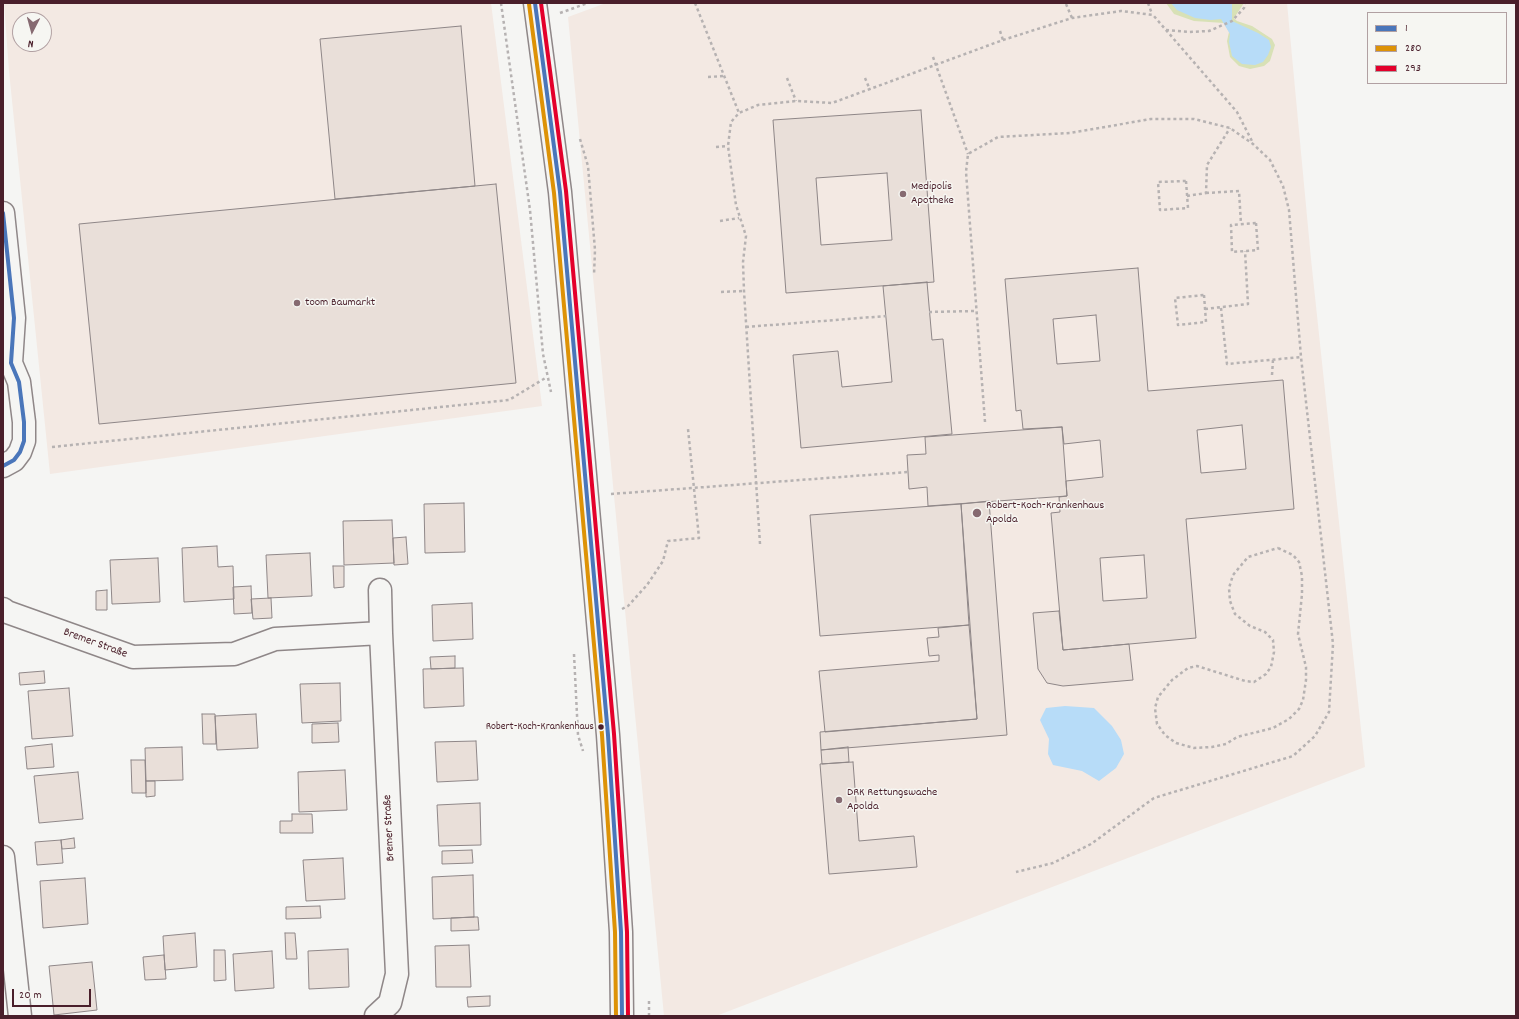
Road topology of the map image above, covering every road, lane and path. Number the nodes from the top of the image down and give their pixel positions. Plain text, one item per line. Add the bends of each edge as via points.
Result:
1 (501, 3) edge
2 (535, 3) edge
3 (695, 3) edge
4 (1148, 3) edge
5 (1245, 3) edge
6 (1066, 4) dead end
7 (1153, 15) junction
8 (1072, 18) junction
9 (1166, 30) junction
10 (1000, 31) dead end
11 (1003, 40) junction
12 (933, 57) dead end
13 (936, 65) junction
14 (724, 76) junction
15 (708, 77) dead end
16 (787, 78) dead end
17 (865, 78) dead end
18 (870, 90) junction
19 (796, 100) junction
20 (739, 113) junction
21 (1230, 128) junction
22 (1253, 144) junction
23 (728, 146) junction
24 (716, 147) dead end
25 (968, 154) junction
26 (1206, 193) junction
27 (1187, 196) junction
28 (3, 213) edge
29 (739, 218) junction
30 (720, 221) dead end
31 (1241, 224) junction
32 (1245, 251) junction
33 (744, 291) junction
34 (721, 292) dead end
35 (1221, 308) junction
36 (1205, 309) junction
37 (976, 311) junction
38 (930, 312) dead end
39 (886, 316) dead end
40 (746, 327) junction
41 (1300, 357) junction
42 (1272, 360) junction
43 (7, 366) edge
44 (1272, 375) dead end
45 (547, 377) junction
46 (552, 397) dead end
47 (985, 422) dead end
48 (688, 429) dead end
49 (52, 447) dead end
50 (3, 466) edge
51 (908, 472) dead end
52 (755, 483) junction
53 (694, 488) junction
54 (587, 496) junction
55 (760, 544) dead end
56 (1229, 588) joint
57 (380, 590) dead end
58 (3, 609) edge
59 (616, 611) dead end
60 (381, 633) junction
61 (3, 856) edge
62 (1016, 872) dead end
63 (20, 1016) edge
64 (376, 1016) edge
65 (622, 1016) edge

1 - 45 path via 530,210
2 - 54 street via 560,192
3 - 14 path
4 - 7 path
5 - 9 path via 1244,8 1232,21 1209,31
6 - 8 path
7 - 8 path via 1121,11
7 - 9 path
8 - 11 path
9 - 22 path via 1237,112
10 - 11 path
11 - 13 path
12 - 13 path
13 - 18 path
13 - 25 path
14 - 15 path
14 - 20 path
16 - 19 path
17 - 18 path
18 - 19 path via 832,103
19 - 20 path via 758,105
20 - 23 path via 731,122
21 - 22 path
21 - 25 path via 1194,119 1151,119 1070,133 998,137
21 - 26 path via 1207,165
22 - 41 path via 1270,160 1283,186 1289,210
23 - 24 path
23 - 29 path
25 - 37 path via 966,172
26 - 27 path
26 - 31 path via 1239,191
27 - 27 path via 1186,181 1158,182 1160,210 1188,208
28 - 43 street via 14,318
29 - 30 path
29 - 33 path via 746,236 743,262
31 - 32 path via 1231,225 1232,252
31 - 32 path via 1256,223 1258,250
32 - 35 path via 1248,304
33 - 34 path
33 - 40 path
35 - 36 path
35 - 42 path via 1227,364
36 - 36 path via 1204,295 1175,298 1178,325 1206,322
37 - 38 path
37 - 47 path
39 - 40 path
40 - 52 path
41 - 42 path
41 - 62 path via 1333,644 1329,712 1315,736 1293,756 1154,798 1091,844 1053,863
42 - 44 path
43 - 50 street via 19,382 24,441 14,460
45 - 46 path
45 - 49 path via 509,400
48 - 53 path
51 - 52 path
52 - 53 path
52 - 55 path
53 - 54 path
53 - 59 path via 699,538 668,541 663,561 647,585 628,606
54 - 65 street via 609,742
56 - 56 path via 1235,614 1250,626 1265,632 1273,640 1271,667 1254,682 1197,666 1188,668 1172,680 1158,697 1155,708 1157,724 1165,735 1176,743 1194,748 1226,744 1237,737 1272,728 1289,719 1299,709 1303,700 1306,667 1298,634 1302,594 1299,562 1293,555 1278,548 1248,557 1233,575
57 - 60 street, Bremer Straße
58 - 60 street, Bremer Straße via 133,657 234,654 274,639
60 - 64 street, Bremer Straße via 397,974 390,1004
61 - 63 street

